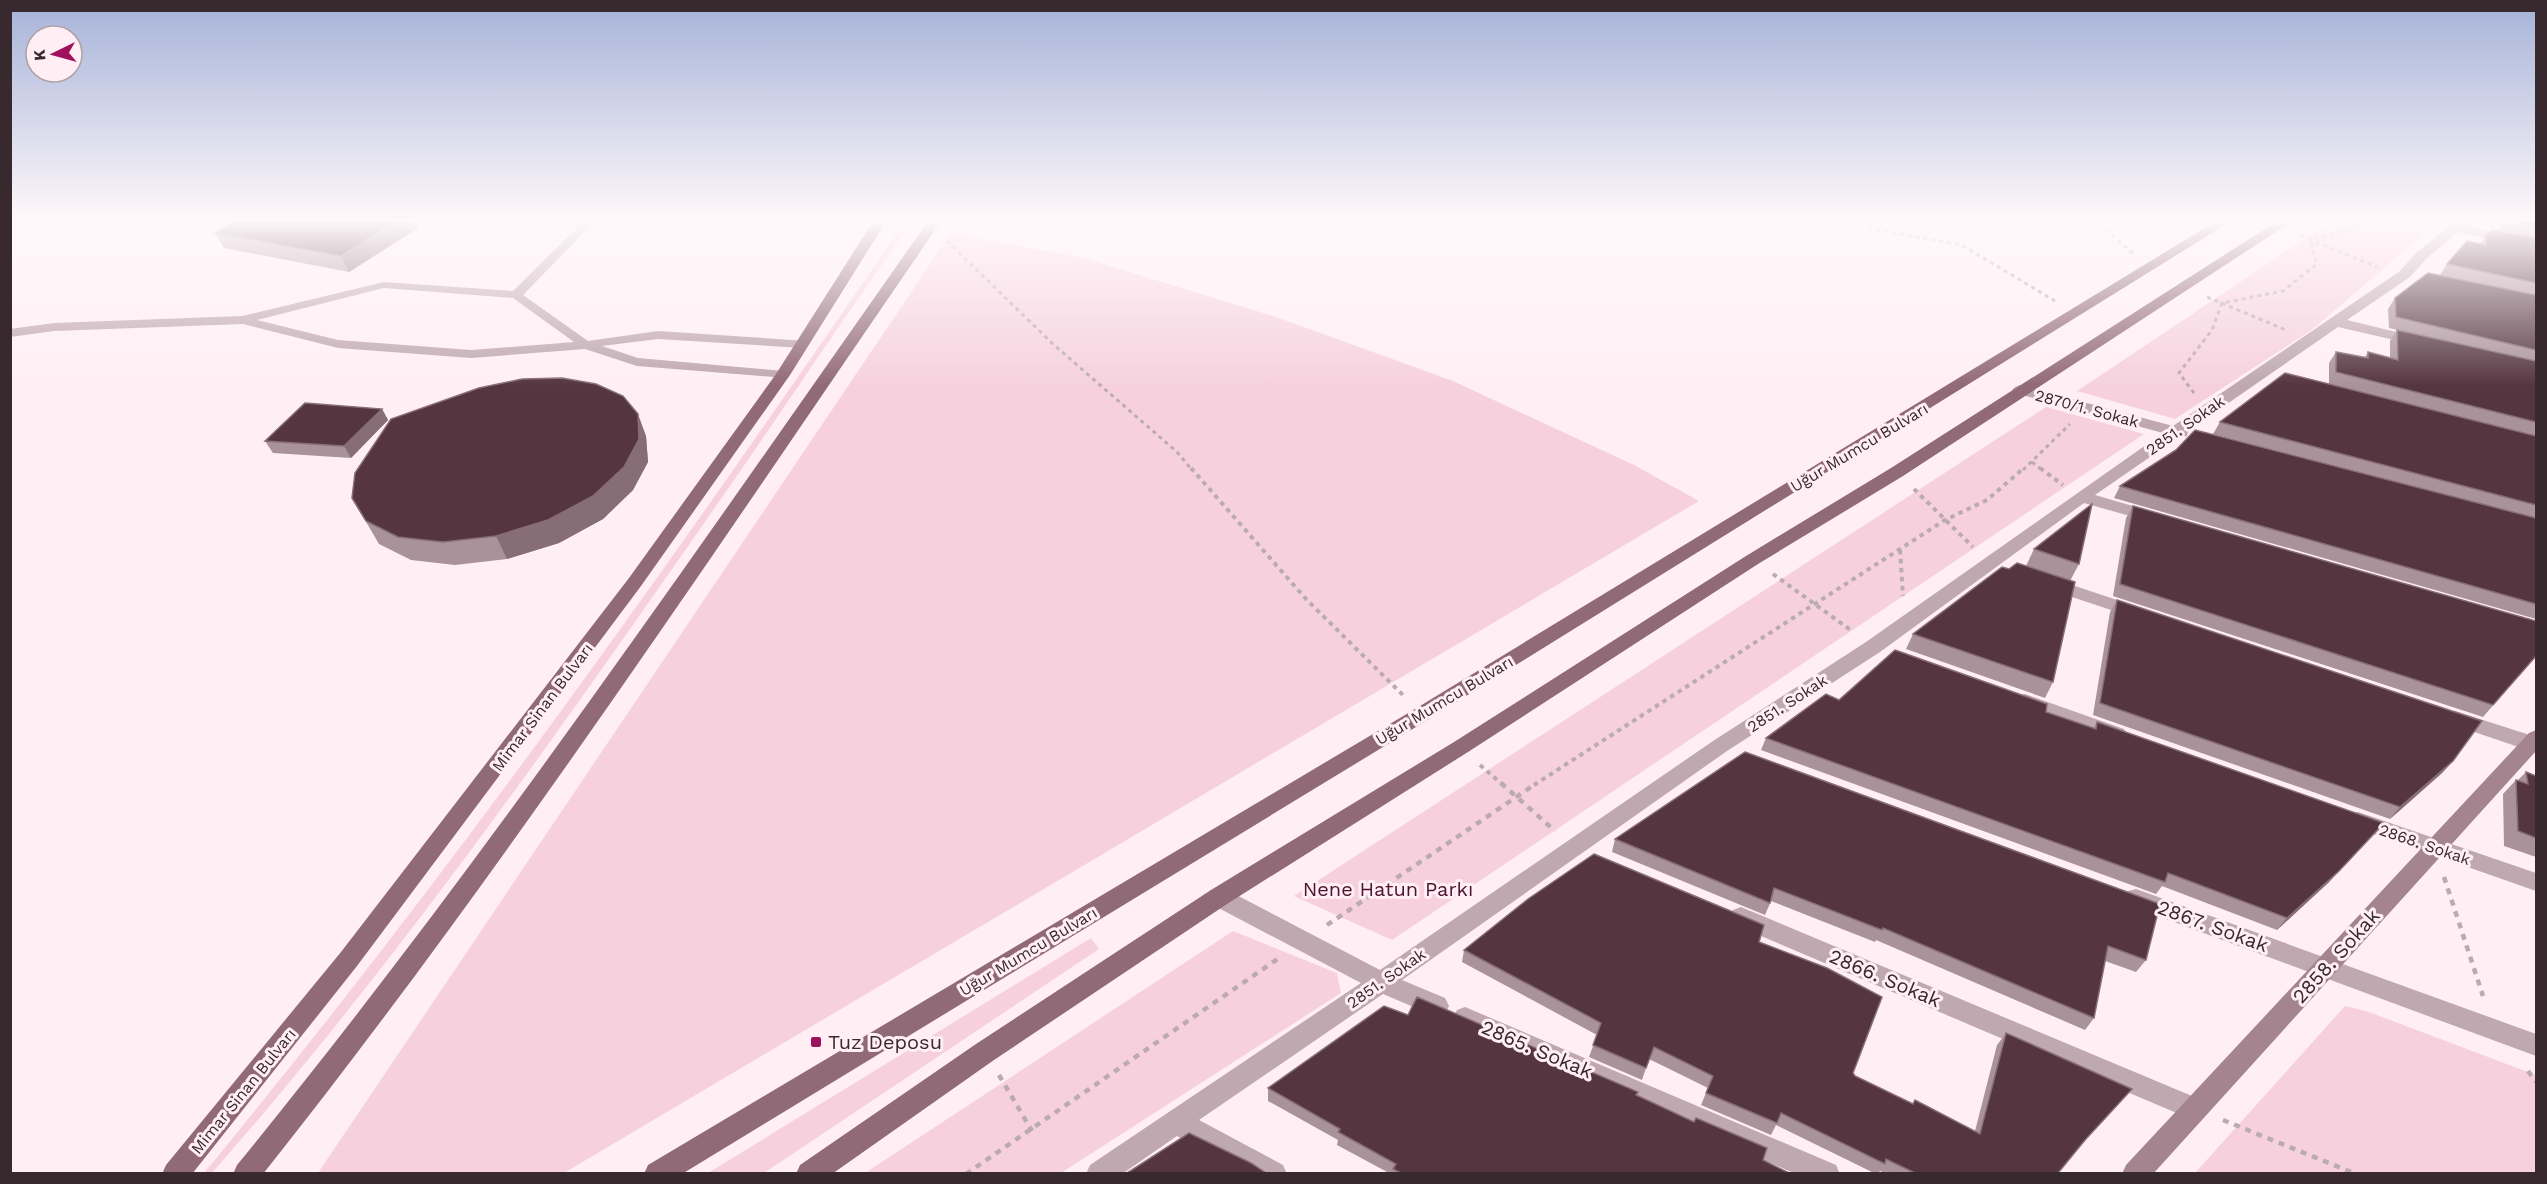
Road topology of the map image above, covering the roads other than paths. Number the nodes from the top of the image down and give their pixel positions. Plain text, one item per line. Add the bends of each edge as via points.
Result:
1 (536, 275) edge
2 (846, 275) edge
3 (897, 275) edge
4 (2138, 275) edge
5 (2202, 275) edge
6 (2403, 275) edge
7 (2412, 275) edge
8 (2427, 278) edge
9 (516, 295) junction
10 (243, 320) junction
11 (2336, 322) junction
12 (10, 333) edge
13 (802, 344) junction
14 (585, 345) junction
15 (2436, 346) edge
16 (2261, 373) junction
17 (783, 375) junction
18 (2284, 378) edge
19 (2020, 390) junction
20 (2175, 432) junction
21 (2198, 438) edge
22 (2081, 497) junction
23 (2172, 523) edge
24 (1989, 563) junction
25 (2012, 571) edge
26 (2034, 578) edge
27 (2159, 620) edge
28 (1873, 647) junction
29 (1896, 655) edge
30 (2008, 695) edge
31 (2442, 713) edge
32 (2132, 739) edge
33 (2535, 742) edge
34 (1720, 746) junction
35 (1742, 754) edge
36 (2345, 815) edge
37 (1574, 847) junction
38 (2435, 848) junction
39 (1596, 856) edge
40 (2536, 882) edge
41 (2112, 890) edge
42 (1219, 897) junction
43 (1716, 907) edge
44 (2325, 967) junction
45 (1381, 982) junction
46 (2536, 1045) edge
47 (2195, 1109) junction
48 (1177, 1122) junction
49 (175, 1173) edge
50 (246, 1173) edge
51 (657, 1173) edge
52 (809, 1173) edge
53 (1099, 1173) edge
54 (1274, 1173) edge
55 (1827, 1173) edge
56 (2135, 1173) edge

1 - 9 lane
2 - 13 main road, Mimar Sinan Bulvarı
3 - 50 main road via 509,831 346,1050
4 - 51 main road, Uğur Mumcu Bulvarı via 1422,714
5 - 19 main road
6 - 11 street, 2851. Sokak
7 - 8 street
9 - 10 lane via 384,285
9 - 14 lane
10 - 12 lane via 54,327
10 - 14 lane via 349,345 471,354
11 - 15 street
11 - 16 street, 2851. Sokak
13 - 14 lane via 658,335
13 - 17 main road, Mimar Sinan Bulvarı
14 - 17 lane via 637,362
16 - 18 street
16 - 20 street, 2851. Sokak
17 - 49 main road, Mimar Sinan Bulvarı via 472,801 257,1076
19 - 20 street, 2870/1. Sokak
19 - 42 main road via 1897,472
20 - 21 street, 2870/1. Sokak
20 - 22 street, 2851. Sokak
22 - 23 street
22 - 24 street, 2851. Sokak
24 - 25 street
24 - 28 street, 2851. Sokak
26 - 27 street
28 - 29 street
28 - 34 street, 2851. Sokak
30 - 32 street
31 - 33 street
33 - 38 street, 2858. Sokak
34 - 35 street
34 - 37 street, 2851. Sokak
36 - 38 street, 2868. Sokak
37 - 39 street
37 - 45 street, 2851. Sokak
38 - 40 street, 2868. Sokak
38 - 44 street, 2858. Sokak
41 - 44 street, 2867. Sokak
42 - 45 street, 2865. Sokak
42 - 52 main road
43 - 47 street, 2866. Sokak
44 - 46 street, 2867. Sokak
44 - 47 street, 2858. Sokak
45 - 48 street, 2851. Sokak
45 - 55 street, 2865. Sokak
47 - 56 street, 2858. Sokak
48 - 53 street, 2851. Sokak
48 - 54 street

